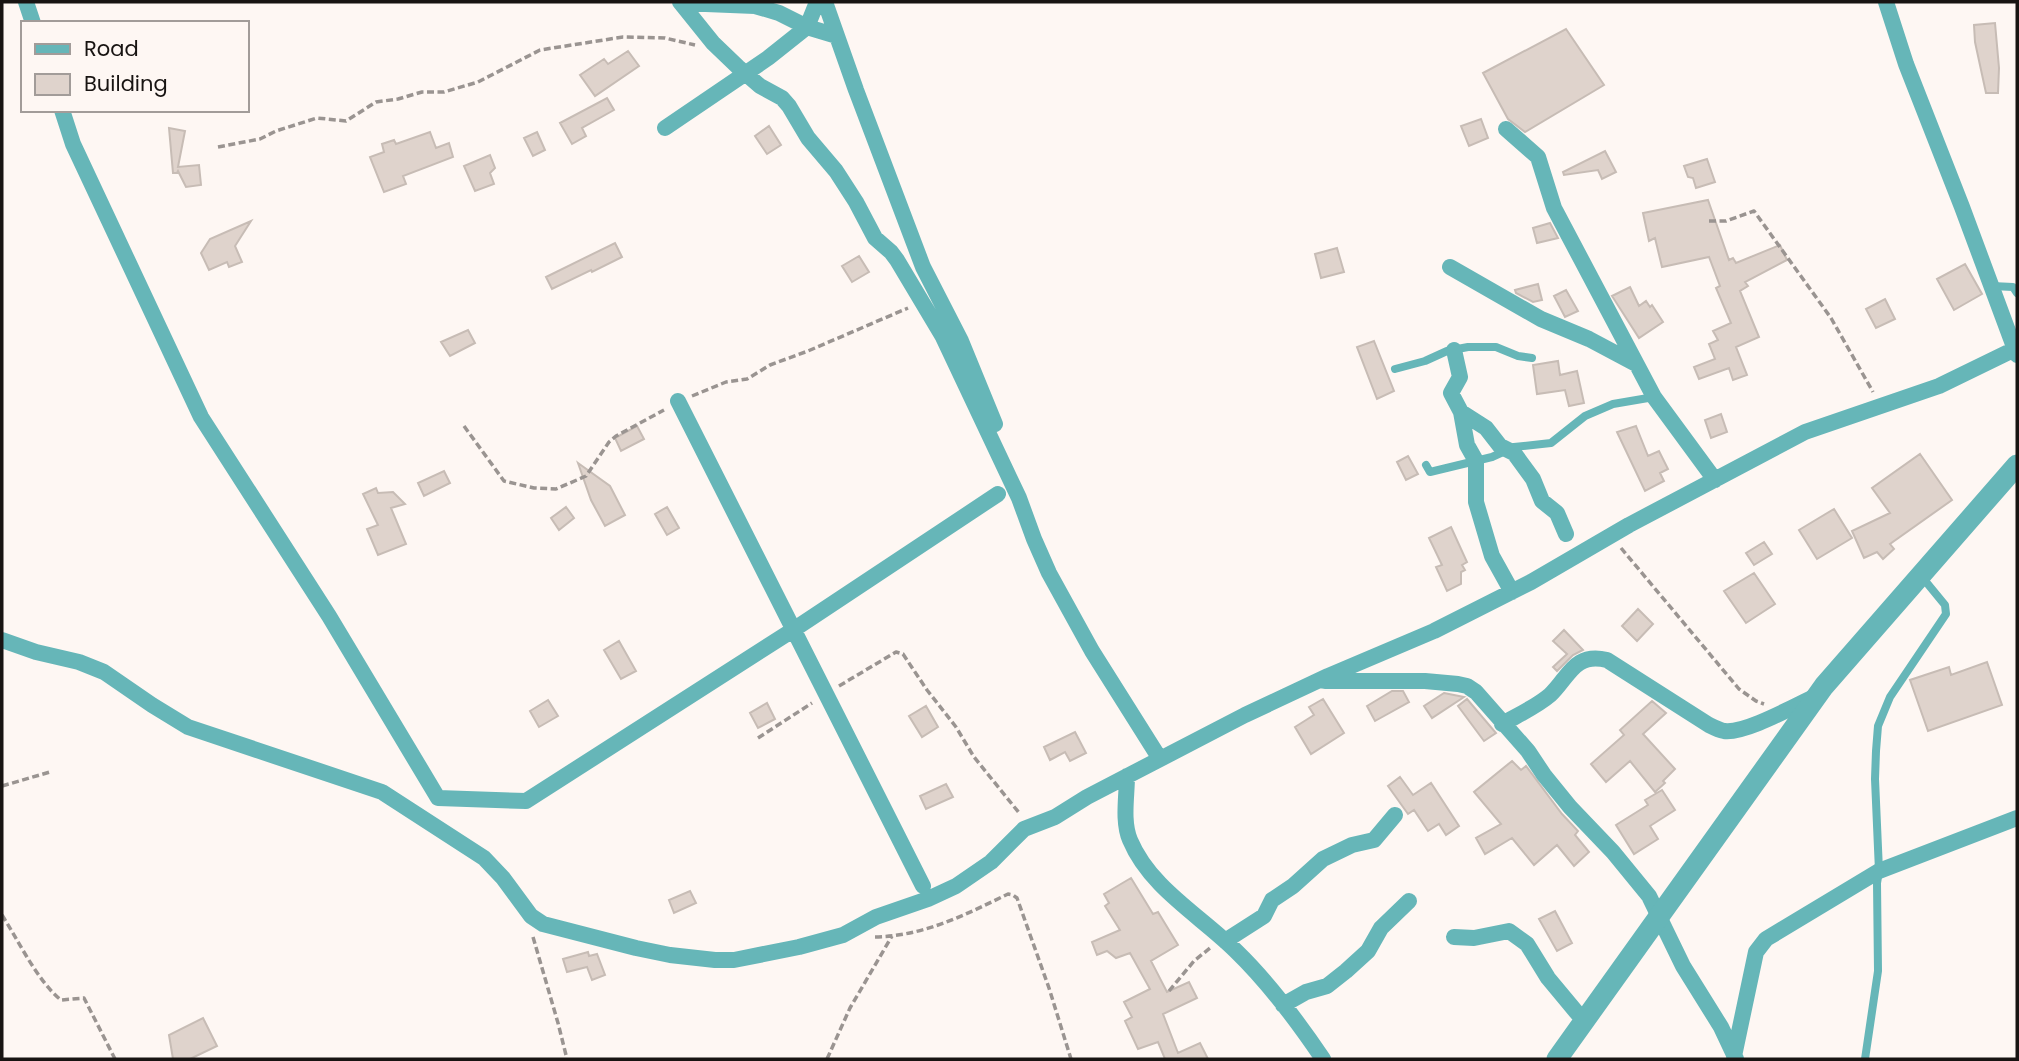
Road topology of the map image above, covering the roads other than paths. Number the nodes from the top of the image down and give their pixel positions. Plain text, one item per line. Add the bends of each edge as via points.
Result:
1 (26, 2) edge
2 (680, 2) edge
3 (817, 2) edge
4 (825, 2) edge
5 (1886, 2) edge
6 (32, 21) edge
7 (807, 27) junction
8 (837, 36) junction
9 (745, 74) junction
10 (63, 112) edge
11 (665, 128) dead end
12 (1506, 129) dead end
13 (1450, 267) dead end
14 (1991, 286) junction
15 (2017, 293) edge
16 (1454, 350) junction
17 (2016, 352) edge
18 (1532, 358) dead end
19 (1636, 364) junction
20 (1395, 369) dead end
21 (1654, 397) junction
22 (678, 401) dead end
23 (1461, 412) junction
24 (1507, 450) junction
25 (1476, 461) junction
26 (1426, 465) dead end
27 (2017, 465) edge
28 (1715, 480) junction
29 (998, 494) dead end
30 (1019, 498) junction
31 (1566, 534) dead end
32 (1921, 575) junction
33 (1511, 592) junction
34 (793, 629) junction
35 (2, 640) edge
36 (1316, 681) junction
37 (1816, 696) junction
38 (1502, 724) junction
39 (1160, 759) junction
40 (1127, 776) junction
41 (1395, 815) dead end
42 (2017, 818) edge
43 (1879, 871) junction
44 (923, 886) dead end
45 (1409, 901) dead end
46 (1659, 916) junction
47 (1454, 937) dead end
48 (1224, 940) junction
49 (1283, 1005) junction
50 (1588, 1016) junction
51 (1734, 1058) edge
52 (1324, 1059) edge
53 (1557, 1059) edge
54 (1866, 1059) edge

1 - 6 street
2 - 7 street via 755,6
2 - 9 street
3 - 7 street
4 - 8 street
5 - 14 street
7 - 8 street
7 - 9 street
8 - 30 street via 923,267 961,341 997,429
9 - 11 street
9 - 30 street via 789,106 836,171 875,238 897,260 943,337
10 - 34 street via 73,144 201,417 438,798 526,801
12 - 19 street via 1538,158 1554,208
13 - 19 street via 1541,319
14 - 15 lane via 2013,287
14 - 17 street
16 - 18 lane via 1496,347
16 - 20 lane
16 - 23 street via 1460,377 1451,394
17 - 28 street via 1939,386 1805,432
19 - 21 street
21 - 24 lane via 1613,404 1585,416 1551,443
21 - 28 street
22 - 34 street
23 - 24 street via 1486,428
23 - 25 street via 1467,445
24 - 25 lane
24 - 31 street via 1533,479 1542,501 1557,513
25 - 26 lane via 1430,472
25 - 33 street via 1476,502 1492,556
27 - 32 street
28 - 33 street
29 - 34 street
30 - 39 street via 1049,573
32 - 37 street
32 - 43 lane via 1945,605 1946,614 1890,697 1878,726
33 - 36 street via 1434,631
34 - 44 street
35 - 40 street via 104,672 188,727 382,792 484,858 531,916 543,924 670,955 734,960 823,941 852,930 957,886 991,862 1021,831
36 - 38 street via 1425,681 1467,686
36 - 39 street
37 - 38 street via 1750,726 1724,731 1596,657 1575,666 1552,693
37 - 46 street
38 - 46 street via 1645,890
39 - 40 street
40 - 48 street via 1127,831 1144,866
41 - 48 street via 1374,840 1323,859 1272,900 1264,916
42 - 43 street
43 - 51 street via 1761,943
43 - 54 lane via 1878,971
45 - 49 street via 1346,971 1327,986
46 - 50 street
46 - 51 street
47 - 50 street via 1509,931 1527,944 1578,1014
48 - 49 street
49 - 52 street
50 - 53 street

